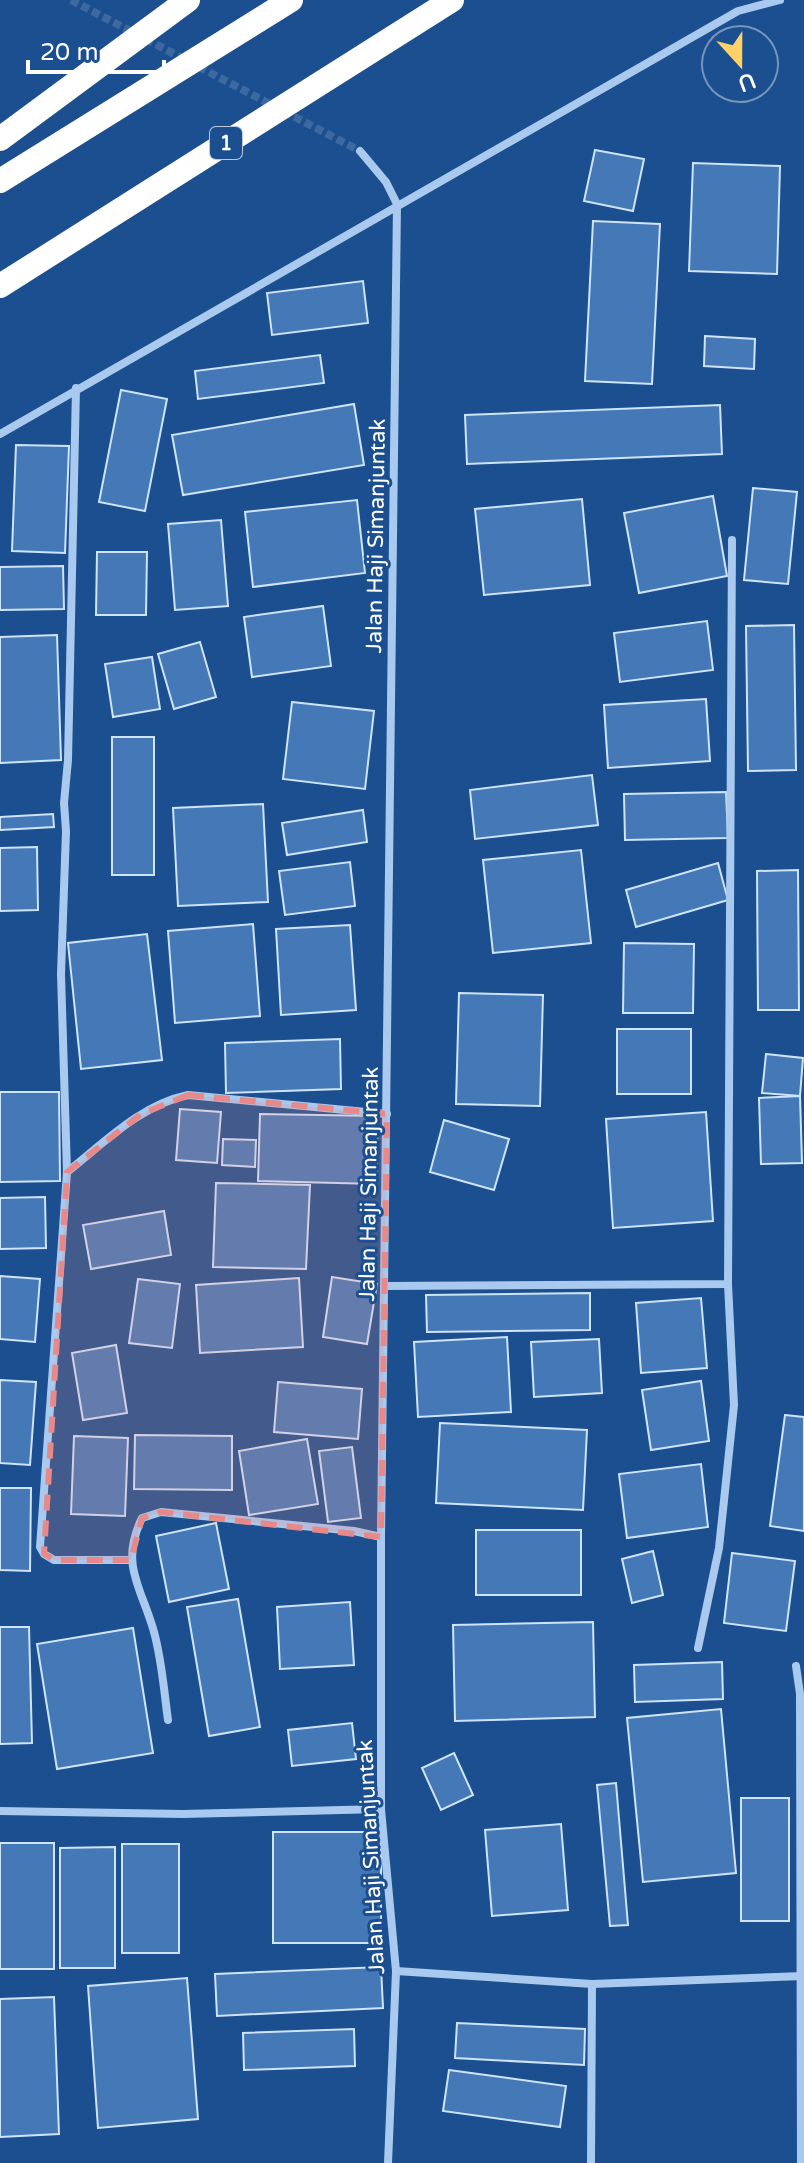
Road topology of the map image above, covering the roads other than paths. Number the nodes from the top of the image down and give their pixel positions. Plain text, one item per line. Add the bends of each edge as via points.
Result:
1 (188, 0) edge
2 (291, 0) edge
3 (452, 0) edge
4 (780, 0) edge
5 (0, 139) edge
6 (360, 151) tunnel mouth
7 (0, 181) edge
8 (397, 204) junction
9 (0, 286) edge
10 (76, 388) junction
11 (0, 434) edge
12 (732, 540) dead end
13 (387, 1114) junction
14 (67, 1172) junction
15 (728, 1284) junction
16 (385, 1286) junction
17 (381, 1537) junction
18 (131, 1560) junction
19 (698, 1648) dead end
20 (796, 1666) dead end
21 (168, 1720) dead end
22 (381, 1809) junction
23 (0, 1811) edge
24 (396, 1971) junction
25 (802, 1976) edge
26 (592, 1984) junction
27 (388, 2163) edge
28 (591, 2163) edge
29 (801, 2163) edge

1 - 5 highway
2 - 7 highway
3 - 9 highway, 1
4 - 8 street via 738,11
6 - 8 street
8 - 10 street
8 - 13 street, Jalan Haji Simanjuntak
10 - 11 street
10 - 14 street via 61,974
12 - 15 street
13 - 14 street via 188,1095 141,1114
13 - 16 street, Jalan Haji Simanjuntak
14 - 18 street via 40,1547 54,1560
15 - 16 street
15 - 19 street via 734,1405 719,1548
16 - 17 street, Jalan Haji Simanjuntak
17 - 18 street via 161,1512 142,1518
17 - 22 street, Jalan Haji Simanjuntak
18 - 21 street via 154,1632
20 - 25 street
22 - 23 street
22 - 24 street, Jalan Haji Simanjuntak
24 - 26 street
24 - 27 street, Jalan Haji Simanjuntak
25 - 26 street
25 - 29 street
26 - 28 street

